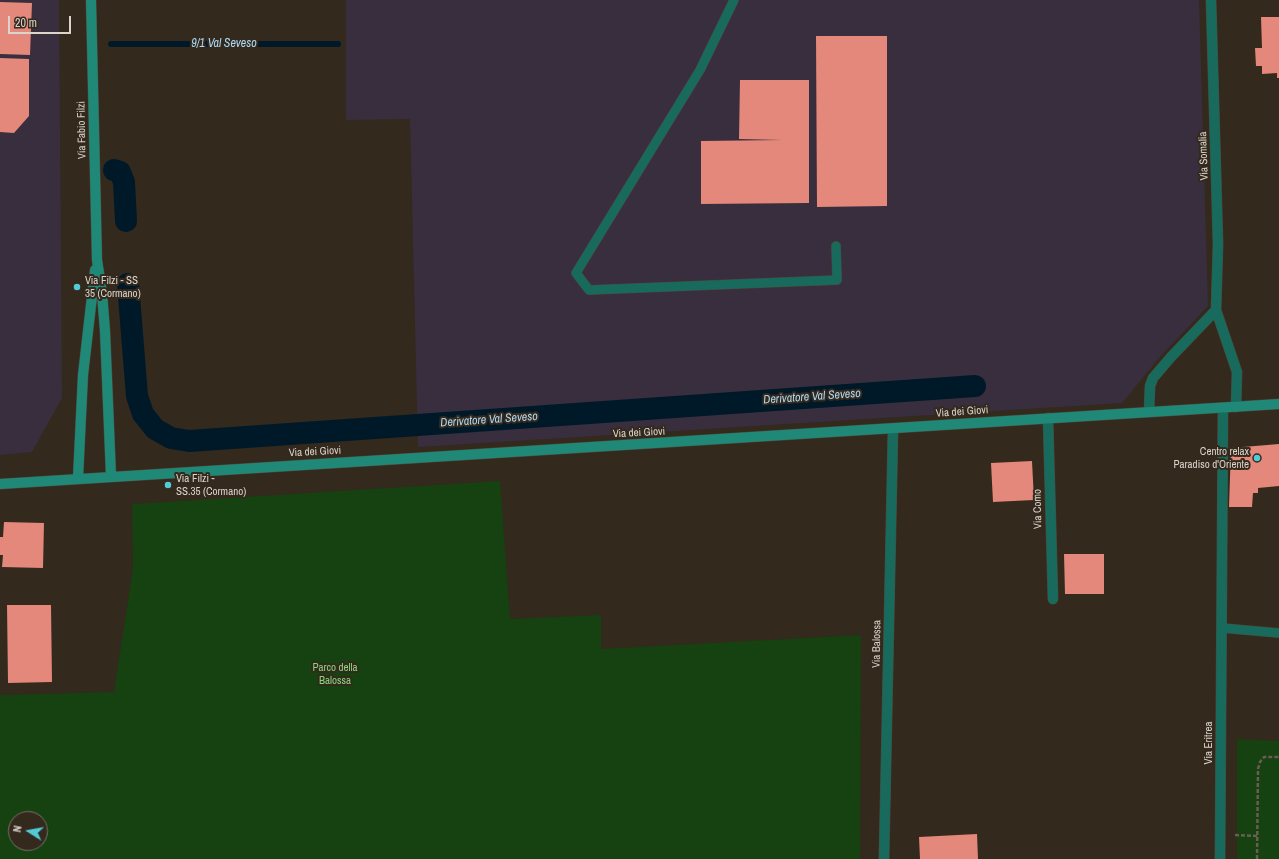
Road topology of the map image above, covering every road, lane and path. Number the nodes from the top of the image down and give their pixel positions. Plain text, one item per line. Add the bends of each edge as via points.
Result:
1 (91, 0) edge
2 (734, 0) edge
3 (1211, 0) edge
4 (836, 246) dead end
5 (97, 260) junction
6 (1216, 310) junction
7 (1279, 404) edge
8 (1236, 407) junction
9 (1223, 408) junction
10 (1149, 412) junction
11 (1048, 418) junction
12 (892, 430) junction
13 (111, 476) junction
14 (78, 478) junction
15 (0, 484) edge
16 (1053, 599) dead end
17 (1222, 628) junction
18 (1279, 632) edge
19 (1279, 757) edge
20 (1221, 835) junction
21 (1257, 836) junction
22 (884, 859) edge
23 (1220, 859) edge
24 (1257, 859) edge

1 - 5 main road, Via Fabio Filzi
2 - 4 lane via 700,70 576,273 588,290 837,280
3 - 6 street, Via Somalia via 1218,244
5 - 13 main road, Via Fabio Filzi via 105,331
5 - 14 main road, Via Fabio Filzi via 83,375
6 - 8 street, Via Somalia via 1237,372
6 - 10 street via 1153,378 1150,386
7 - 8 main road, Via dei Giovi
8 - 9 main road, Via dei Giovi
9 - 10 main road, Via dei Giovi
9 - 17 street, Via Eritrea
10 - 11 main road, Via dei Giovi
11 - 12 main road, Via dei Giovi
11 - 16 street, Via Como
12 - 13 main road, Via dei Giovi
12 - 22 street, Via Balossa
13 - 14 main road, Via dei Giovi
14 - 15 main road, Via dei Giovi
17 - 18 lane
17 - 20 street, Via Eritrea
19 - 21 path via 1264,757 1258,769
20 - 21 path
20 - 23 street, Via Eritrea
21 - 24 path

